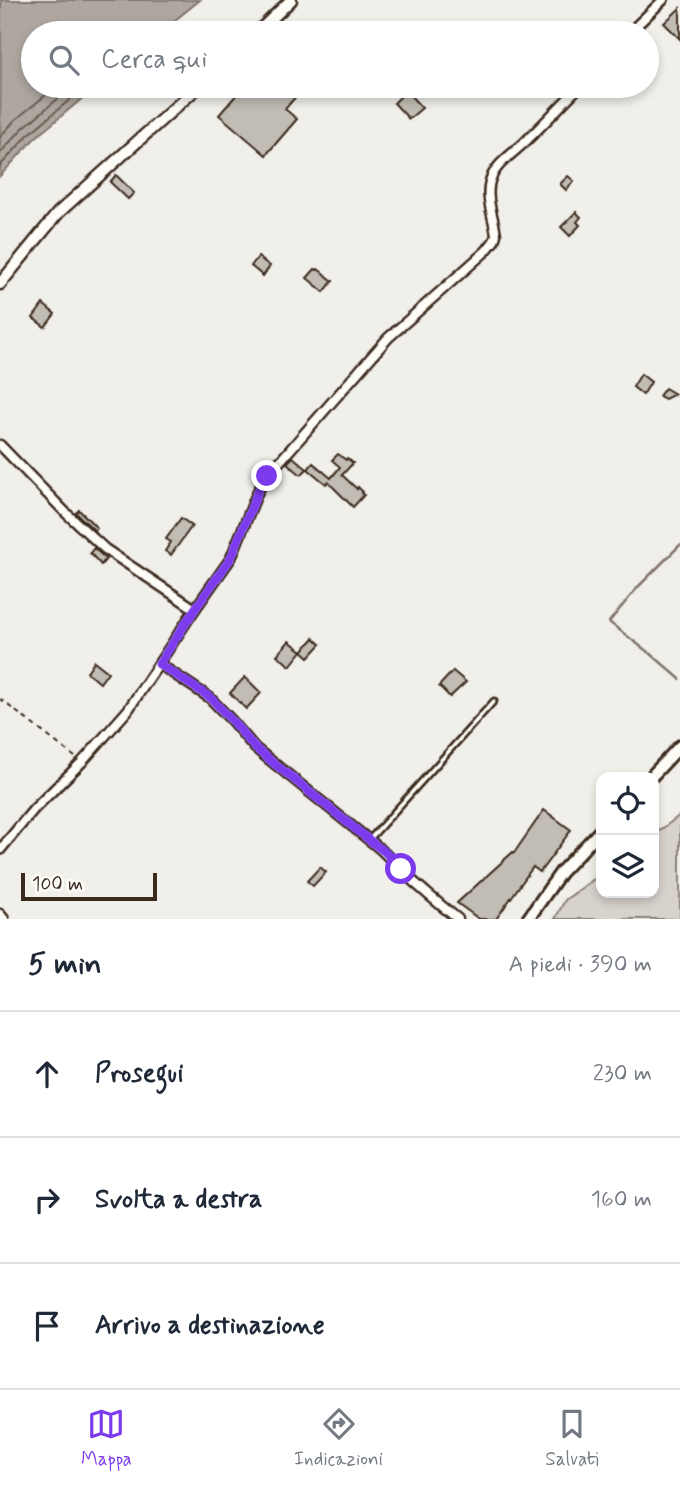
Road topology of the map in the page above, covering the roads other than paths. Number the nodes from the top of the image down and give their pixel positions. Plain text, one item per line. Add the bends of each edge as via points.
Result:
1 (291, 0) edge
2 (663, 0) edge
3 (269, 21) edge
4 (641, 21) edge
5 (186, 98) edge
6 (568, 98) edge
7 (0, 285) edge
8 (0, 445) edge
9 (195, 609) junction
10 (159, 664) junction
11 (494, 701) dead end
12 (680, 746) edge
13 (656, 772) edge
14 (596, 835) edge
15 (369, 840) junction
16 (0, 850) edge
17 (0, 914) edge
18 (4, 919) edge
19 (458, 919) edge
20 (528, 919) edge

1 - 3 street
2 - 4 street
5 - 7 street via 58,213
6 - 9 street via 492,175 489,205 494,241 388,338 267,476 231,558
8 - 9 street via 105,549
9 - 10 street
10 - 15 street via 211,698 255,748
10 - 16 street via 128,710
11 - 15 lane
12 - 13 main road
14 - 20 main road
15 - 19 street
17 - 18 street

